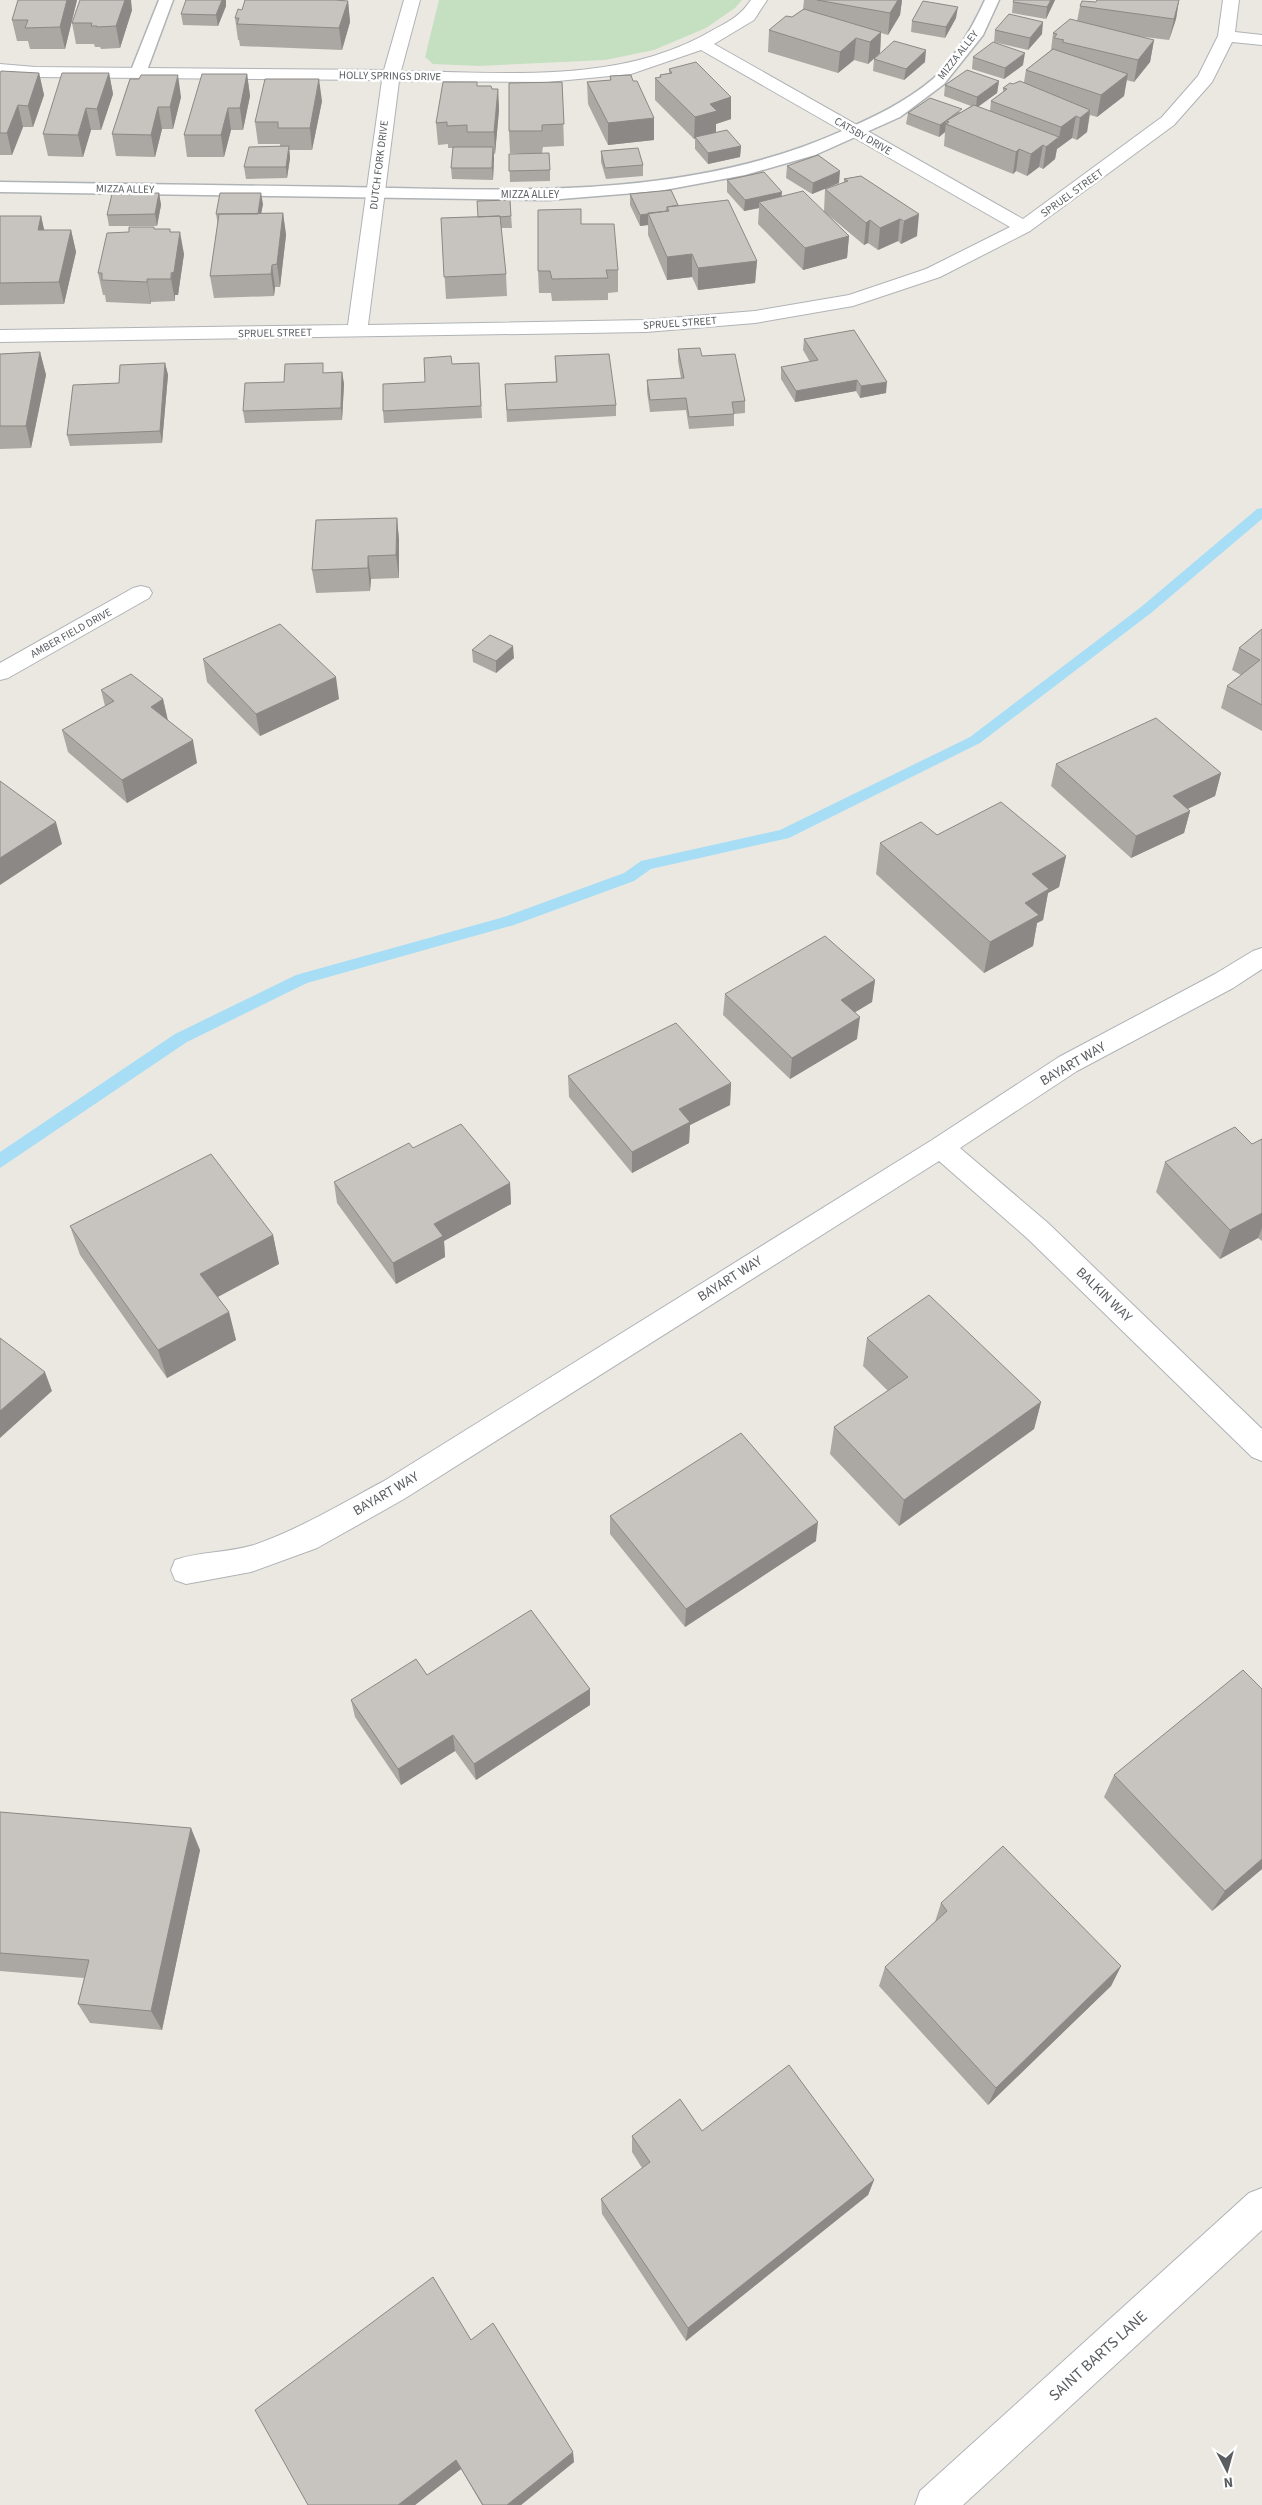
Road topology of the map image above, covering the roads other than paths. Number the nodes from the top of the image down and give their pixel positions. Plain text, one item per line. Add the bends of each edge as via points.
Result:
1 (166, 0) edge
2 (412, 0) edge
3 (759, 0) edge
4 (992, 0) edge
5 (1231, 0) edge
6 (1226, 36) junction
7 (1262, 40) edge
8 (702, 44) junction
9 (0, 69) edge
10 (138, 73) junction
11 (390, 76) junction
12 (856, 131) junction
13 (0, 187) edge
14 (376, 191) junction
15 (1024, 227) junction
16 (357, 332) junction
17 (0, 336) edge
18 (141, 593) dead end
19 (0, 673) edge
20 (1262, 958) edge
21 (941, 1147) junction
22 (1262, 1448) edge
23 (186, 1570) dead end
24 (1262, 2206) edge
25 (934, 2505) edge

1 - 10 lane
2 - 11 street, DUTCH FORK DRIVE
3 - 8 street, HOLLY SPRINGS DRIVE via 748,17
4 - 12 lane, MIZZA ALLEY via 976,35 938,81 894,114
5 - 6 street, SPRUEL STREET
6 - 7 street
6 - 15 street, SPRUEL STREET via 1206,78 1168,121
8 - 11 street, HOLLY SPRINGS DRIVE via 621,70 547,77
8 - 12 street, CATSBY DRIVE
9 - 10 street, HOLLY SPRINGS DRIVE
10 - 11 street, HOLLY SPRINGS DRIVE
11 - 14 street, DUTCH FORK DRIVE
12 - 14 lane, MIZZA ALLEY via 809,152 745,170 659,186 548,195
12 - 15 street, CATSBY DRIVE
13 - 14 lane, MIZZA ALLEY
14 - 16 street, DUTCH FORK DRIVE
15 - 16 street, SPRUEL STREET via 932,273 853,300 755,317 646,326
16 - 17 street, SPRUEL STREET
18 - 19 street, AMBER FIELD DRIVE
20 - 21 street, BAYART WAY via 1068,1064
21 - 22 street, BALKIN WAY via 1038,1231
21 - 23 street, BAYART WAY via 394,1490 306,1539 251,1559
24 - 25 street, SAINT BARTS LANE

